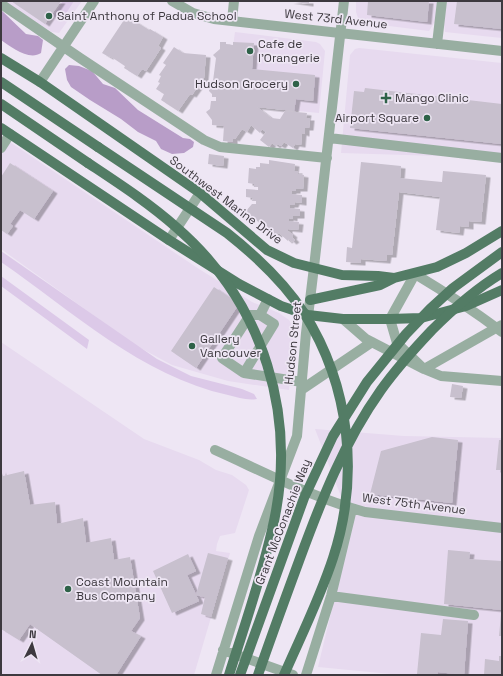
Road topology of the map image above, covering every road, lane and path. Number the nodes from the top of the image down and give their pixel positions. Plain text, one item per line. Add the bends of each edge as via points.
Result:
1 (94, 1) edge
2 (172, 1) edge
3 (234, 1) edge
4 (344, 1) edge
5 (442, 1) edge
6 (1, 4) edge
7 (232, 21) junction
8 (341, 33) junction
9 (437, 44) junction
10 (63, 47) junction
11 (502, 51) edge
12 (1, 58) edge
13 (1, 82) edge
14 (40, 82) junction
15 (1, 104) edge
16 (1, 128) edge
17 (10, 134) junction
18 (329, 138) junction
19 (1, 148) edge
20 (327, 158) junction
21 (502, 158) edge
22 (200, 193) junction
23 (502, 231) edge
24 (169, 240) junction
25 (502, 252) edge
26 (314, 267) junction
27 (502, 273) edge
28 (415, 274) junction
29 (394, 278) junction
30 (502, 290) edge
31 (268, 299) junction
32 (310, 300) junction
33 (466, 306) junction
34 (260, 315) junction
35 (308, 315) junction
36 (343, 319) junction
37 (390, 319) junction
38 (500, 328) edge
39 (372, 342) junction
40 (424, 369) junction
41 (244, 373) junction
42 (502, 381) edge
43 (301, 386) junction
44 (215, 450) dead end
45 (280, 479) junction
46 (352, 509) junction
47 (502, 528) edge
48 (331, 596) junction
49 (474, 615) dead end
50 (223, 650) junction
51 (216, 675) edge
52 (229, 675) edge
53 (240, 675) edge
54 (258, 675) edge
55 (284, 675) edge
56 (293, 675) edge
57 (306, 675) edge

1 - 10 street
2 - 7 street, West 73rd Avenue via 203,17
3 - 7 street
4 - 8 street, Hudson Street
5 - 9 street
6 - 10 street
7 - 8 street, West 73rd Avenue
8 - 9 street, West 73rd Avenue
8 - 18 street, Hudson Street
9 - 11 street, West 73rd Avenue
10 - 14 street
10 - 20 street via 201,138 220,147
12 - 14 main road, Southwest Marine Drive
13 - 55 main road, bridge via 246,248 287,290 316,333 329,361 341,398 346,428 348,472 344,512 333,557
14 - 22 main road, Southwest Marine Drive
15 - 52 main road, bridge via 154,208 176,227 218,270 235,293 262,348 281,431 279,490 272,530
16 - 17 main road
17 - 19 street
17 - 24 main road
18 - 20 street, Hudson Street
18 - 21 street
20 - 26 street, Hudson Street
22 - 24 street
22 - 26 main road, Southwest Marine Drive via 267,250 294,263
23 - 28 main road, Southwest Marine Drive via 460,256
24 - 31 main road
25 - 53 main road, Grant McConachie Way, bridge via 453,288 406,334 367,382 336,430 304,498
26 - 29 main road, Southwest Marine Drive via 342,275
26 - 32 street, Hudson Street
27 - 54 main road, bridge via 445,317 381,389 364,416 334,471 321,502
28 - 29 main road, Southwest Marine Drive
28 - 33 street
28 - 37 street
29 - 32 main road via 380,285
30 - 33 main road
31 - 34 street
31 - 35 main road
32 - 35 street, Hudson Street
33 - 37 main road via 421,318
33 - 38 street
34 - 41 street via 274,324
34 - 41 street via 250,315 222,358
35 - 36 main road
35 - 43 street, Hudson Street
36 - 37 main road
36 - 39 street
37 - 40 street via 396,343
38 - 40 street
39 - 40 street
39 - 43 street
40 - 42 street via 441,376
41 - 43 street
43 - 45 street, Hudson Street via 296,436
44 - 45 street, West 75th Avenue
45 - 46 street, West 75th Avenue
45 - 50 street, Hudson Street
46 - 47 street, West 75th Avenue
46 - 48 street
48 - 49 street
48 - 57 street
50 - 51 street, Hudson Street
50 - 56 street

